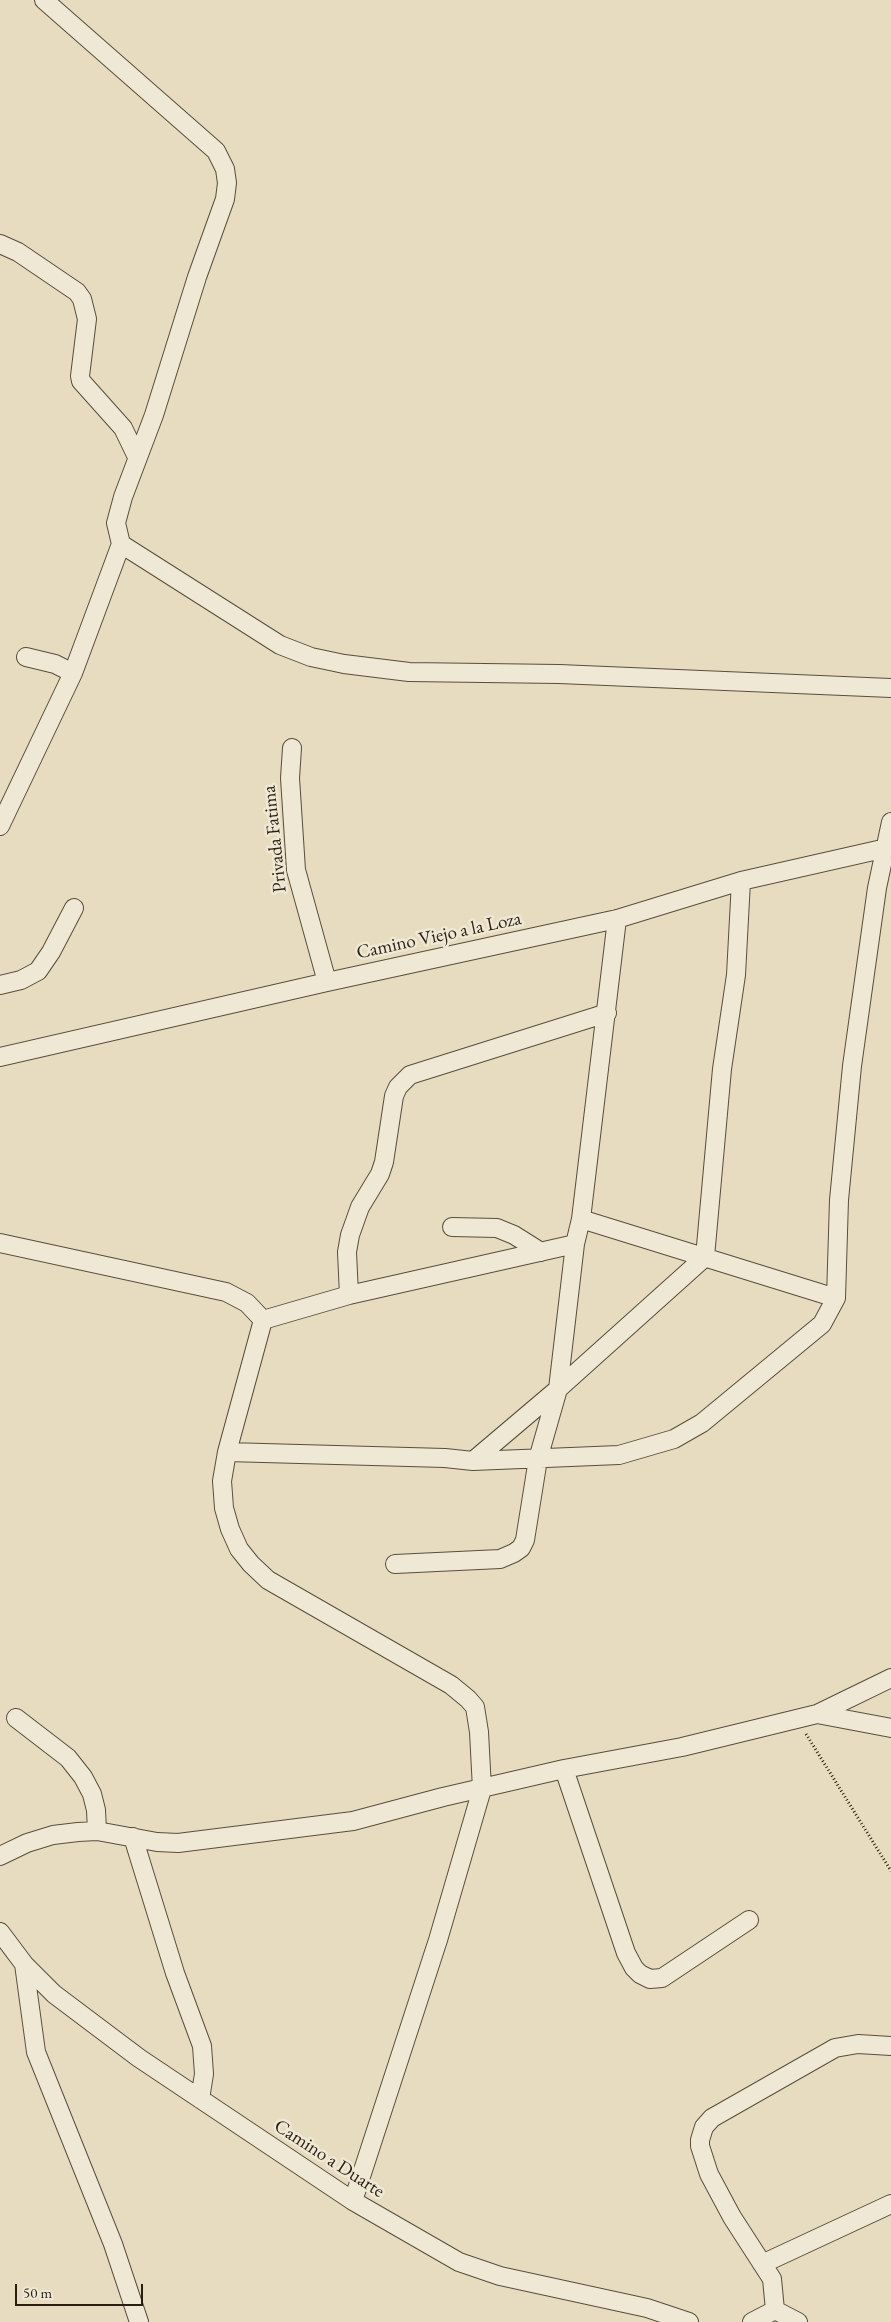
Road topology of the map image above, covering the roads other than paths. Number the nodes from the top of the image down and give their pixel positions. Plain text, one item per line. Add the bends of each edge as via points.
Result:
1 (44, 0) edge
2 (0, 244) edge
3 (137, 457) junction
4 (121, 544) junction
5 (26, 657) dead end
6 (73, 673) junction
7 (891, 688) edge
8 (292, 748) dead end
9 (891, 822) edge
10 (0, 826) edge
11 (887, 848) edge
12 (741, 880) junction
13 (74, 908) dead end
14 (617, 919) junction
15 (327, 982) junction
16 (0, 986) edge
17 (607, 1013) junction
18 (0, 1056) edge
19 (581, 1219) junction
20 (452, 1227) dead end
21 (0, 1243) edge
22 (575, 1244) junction
23 (542, 1252) junction
24 (705, 1257) junction
25 (349, 1295) junction
26 (836, 1298) junction
27 (263, 1320) junction
28 (558, 1389) junction
29 (226, 1452) junction
30 (538, 1459) junction
31 (473, 1461) junction
32 (395, 1564) dead end
33 (891, 1678) edge
34 (816, 1714) junction
35 (16, 1718) dead end
36 (891, 1728) edge
37 (564, 1769) junction
38 (482, 1789) junction
39 (97, 1831) junction
40 (133, 1837) junction
41 (0, 1856) edge
42 (750, 1920) dead end
43 (0, 1932) edge
44 (24, 1964) junction
45 (891, 2046) edge
46 (200, 2099) junction
47 (353, 2201) junction
48 (891, 2204) edge
49 (762, 2264) junction
50 (774, 2310) junction
51 (139, 2322) edge
52 (689, 2322) edge
53 (752, 2322) edge
54 (798, 2322) edge

1 - 3 street via 216,151 225,169 225,199 154,415
2 - 3 street via 33,262 77,292 82,299 87,319 81,382 123,428
3 - 4 street via 118,515 117,531
4 - 6 street
4 - 7 street via 280,645 336,662 410,672 559,674
5 - 6 street via 55,664
6 - 10 street
8 - 15 street, Privada Fatima via 290,796 296,870
9 - 11 street
11 - 12 street, Camino Viejo a la Loza
11 - 26 street via 852,1066 839,1200
12 - 14 street, Camino Viejo a la Loza
12 - 24 street via 736,975 722,1069
13 - 16 street via 38,971
14 - 15 street, Camino Viejo a la Loza
14 - 17 street
15 - 18 street, Camino Viejo a la Loza
17 - 19 street
17 - 25 street via 410,1074 398,1087 384,1162 360,1207 350,1235 347,1252
19 - 22 street
19 - 24 street
20 - 23 street via 497,1228
21 - 27 street via 226,1292 247,1303
22 - 23 street
22 - 28 street
23 - 25 street
24 - 26 street
24 - 28 street
25 - 27 street
26 - 30 street via 822,1324 702,1423 674,1439 619,1456
27 - 29 street
28 - 30 street
28 - 31 street
29 - 31 street
29 - 38 street via 222,1481 224,1508 230,1529 245,1556 268,1580 451,1685 468,1699 474,1708 479,1732
30 - 31 street
30 - 32 street via 521,1548 500,1559
33 - 34 street
34 - 36 street
34 - 37 street via 682,1747
35 - 39 street via 68,1758 83,1777 92,1794
37 - 38 street
37 - 42 street via 626,1953 640,1974 650,1979 662,1978
38 - 40 street via 443,1796 353,1821 178,1843
38 - 47 street via 435,1949
39 - 40 street
39 - 41 street via 53,1835
40 - 46 street via 163,1938 202,2046 204,2074
43 - 44 street, Camino a Duarte
44 - 46 street, Camino a Duarte via 81,2016
44 - 51 street via 36,2052 112,2244
45 - 49 street via 858,2044 835,2048 707,2121 700,2140 709,2174
46 - 47 street, Camino a Duarte
47 - 52 street, Camino a Duarte via 459,2262 481,2271 647,2308
48 - 49 street
49 - 50 street via 772,2279
50 - 53 street
50 - 54 street

